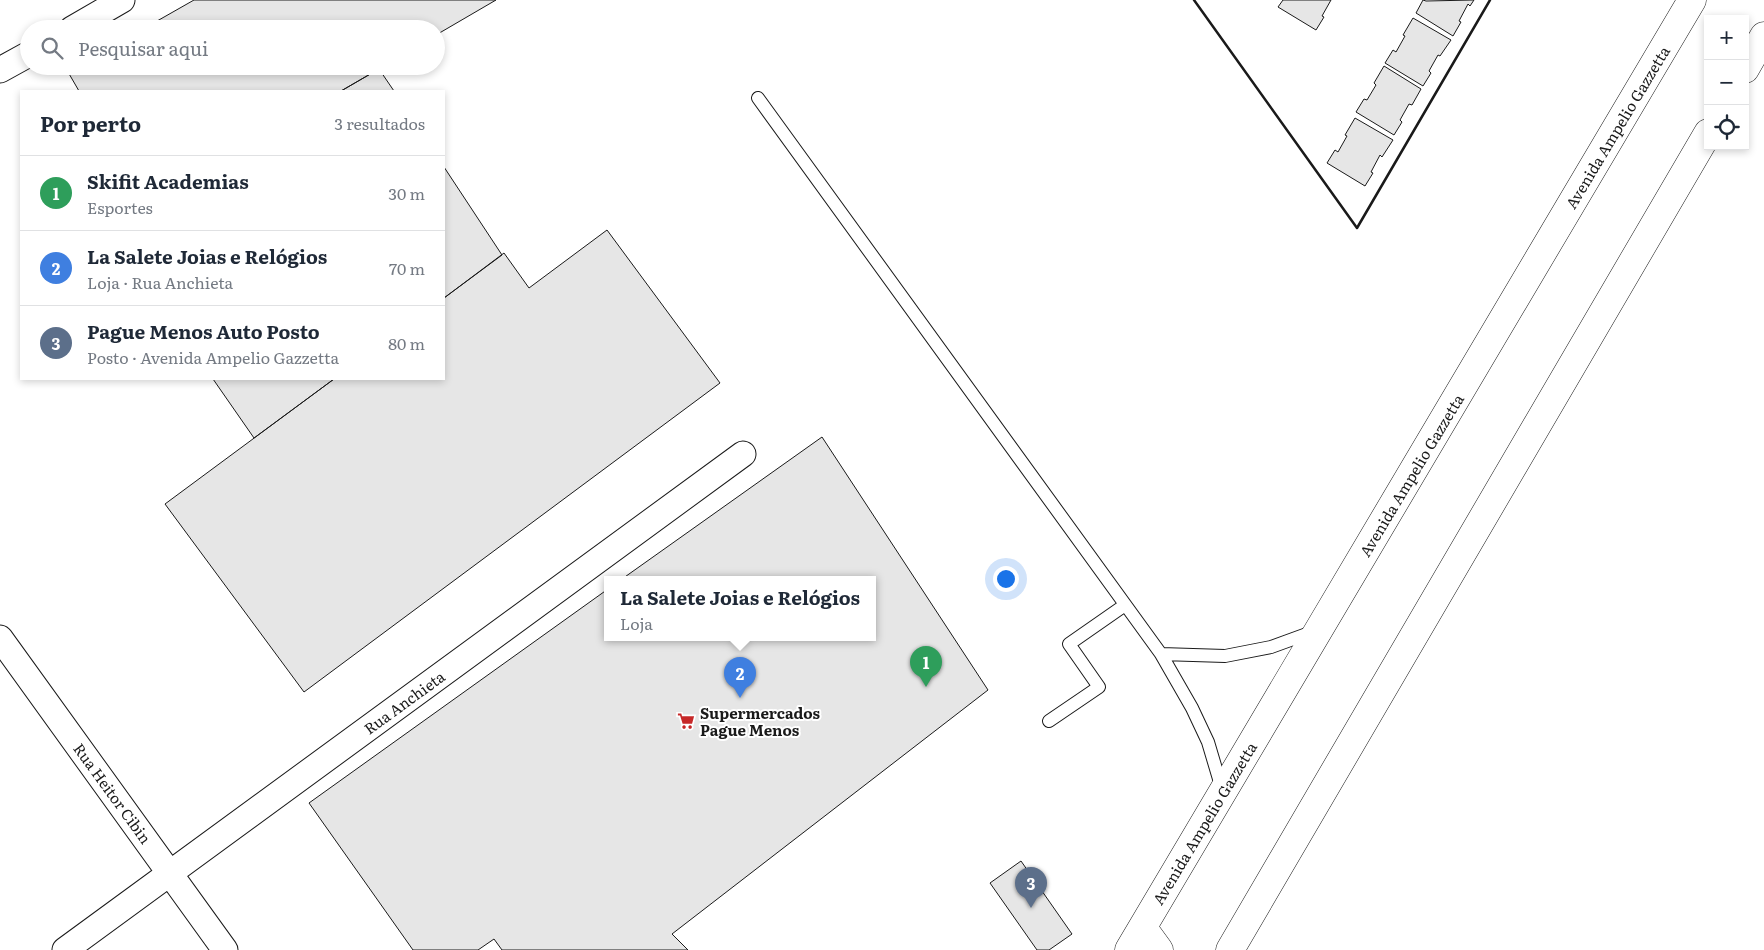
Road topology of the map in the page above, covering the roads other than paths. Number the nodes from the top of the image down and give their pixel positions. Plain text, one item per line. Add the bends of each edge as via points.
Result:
1 (122, 0) edge
2 (1692, 0) edge
3 (88, 20) edge
4 (1764, 36) edge
5 (20, 59) edge
6 (1749, 62) edge
7 (0, 70) edge
8 (758, 98) dead end
9 (1704, 140) edge
10 (743, 454) dead end
11 (1125, 604) junction
12 (1319, 630) junction
13 (0, 638) edge
14 (1161, 654) junction
15 (1049, 722) dead end
16 (1223, 792) junction
17 (170, 873) junction
18 (1136, 939) edge
19 (65, 950) edge
20 (224, 950) edge
21 (1159, 950) edge
22 (1230, 950) edge

1 - 3 street
2 - 12 main road, Avenida Ampelio Gazzetta
4 - 6 main road
5 - 7 street
8 - 11 lane
9 - 22 main road
10 - 17 street, Rua Anchieta
11 - 14 lane
11 - 15 lane via 1069,644 1099,687
12 - 14 lane via 1271,647 1225,656
12 - 16 main road, Avenida Ampelio Gazzetta
13 - 17 street, Rua Heitor Cibin
14 - 16 lane via 1208,742
16 - 18 main road, Avenida Ampelio Gazzetta
17 - 19 street, Rua Anchieta
17 - 20 street, Rua Heitor Cibin
18 - 21 main road

